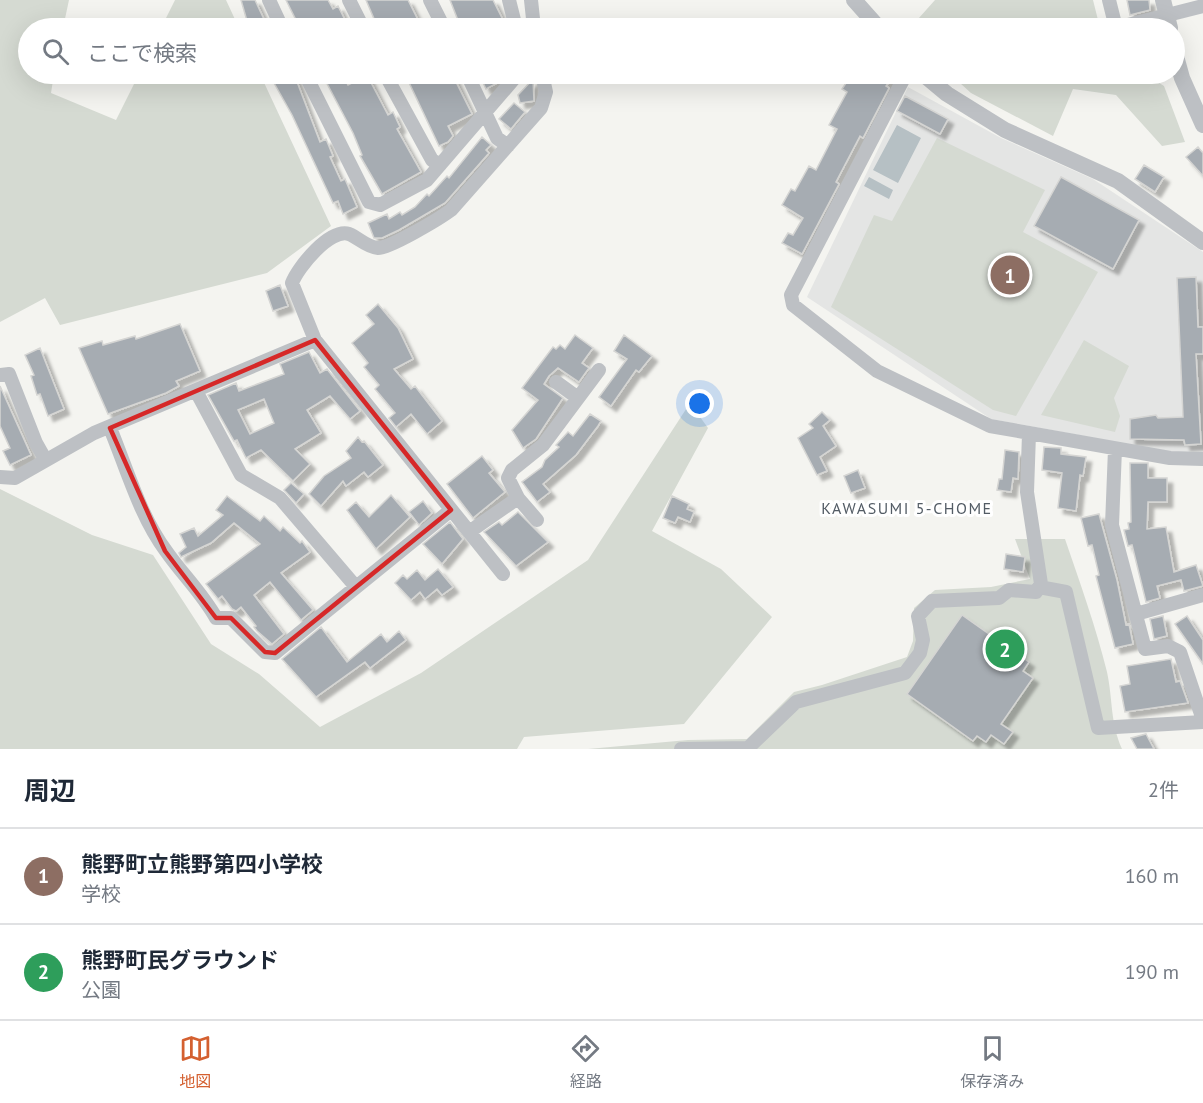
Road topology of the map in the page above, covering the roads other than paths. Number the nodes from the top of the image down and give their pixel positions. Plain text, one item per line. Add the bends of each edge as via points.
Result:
1 (349, 0) edge
2 (429, 0) edge
3 (509, 0) edge
4 (531, 0) edge
5 (854, 0) edge
6 (1109, 0) edge
7 (272, 1) edge
8 (1203, 6) edge
9 (1166, 15) edge
10 (278, 18) edge
11 (358, 18) edge
12 (439, 18) edge
13 (514, 18) edge
14 (533, 18) edge
15 (870, 18) edge
16 (1114, 18) edge
17 (310, 84) edge
18 (390, 84) edge
19 (472, 84) edge
20 (509, 84) edge
21 (544, 84) edge
22 (901, 84) edge
23 (936, 84) edge
24 (1185, 84) edge
25 (485, 112) junction
26 (1203, 125) edge
27 (508, 146) junction
28 (440, 165) junction
29 (1203, 242) edge
30 (315, 340) junction
31 (599, 370) dead end
32 (0, 375) edge
33 (556, 382) dead end
34 (196, 391) junction
35 (578, 398) junction
36 (110, 428) junction
37 (1029, 434) junction
38 (1115, 449) junction
39 (45, 459) junction
40 (1203, 459) edge
41 (0, 477) edge
42 (518, 498) junction
43 (451, 510) junction
44 (537, 520) dead end
45 (469, 532) junction
46 (503, 574) dead end
47 (356, 587) junction
48 (1039, 587) junction
49 (1203, 594) edge
50 (1136, 614) junction
51 (1203, 721) edge
52 (681, 749) edge

1 - 11 street
2 - 12 street
3 - 13 street
4 - 14 street
5 - 15 street
6 - 16 street
7 - 10 street
8 - 9 street
17 - 28 street via 369,202 380,205 427,180
18 - 28 street via 432,160
19 - 25 street
20 - 25 street
21 - 27 street via 541,108
22 - 37 street via 791,295 793,305 877,371 990,426
23 - 29 street via 1005,130 1118,181
24 - 26 street
25 - 27 street via 497,138
25 - 28 street
27 - 30 street via 451,210 436,221 380,248 347,233 337,234 318,248 292,283
30 - 34 street
30 - 43 street
31 - 35 street
32 - 39 street via 9,374
33 - 35 street
34 - 36 street
34 - 47 street via 241,476 280,498
35 - 42 street via 543,445 512,470 508,477
36 - 39 street
36 - 47 street via 148,521 165,551 204,596 216,618 231,618 265,652 274,653
37 - 38 street
37 - 48 street via 1027,492
38 - 40 street
38 - 50 street via 1112,525
39 - 41 street via 15,478
42 - 44 street
42 - 45 street
43 - 45 street
43 - 47 street
45 - 46 street
48 - 51 street via 1066,592 1098,728
48 - 52 street via 1036,592 1010,590 999,598 932,600 918,616 923,640 920,653 905,673 796,702 748,748
49 - 50 street
50 - 51 street via 1145,649 1168,646 1180,652

